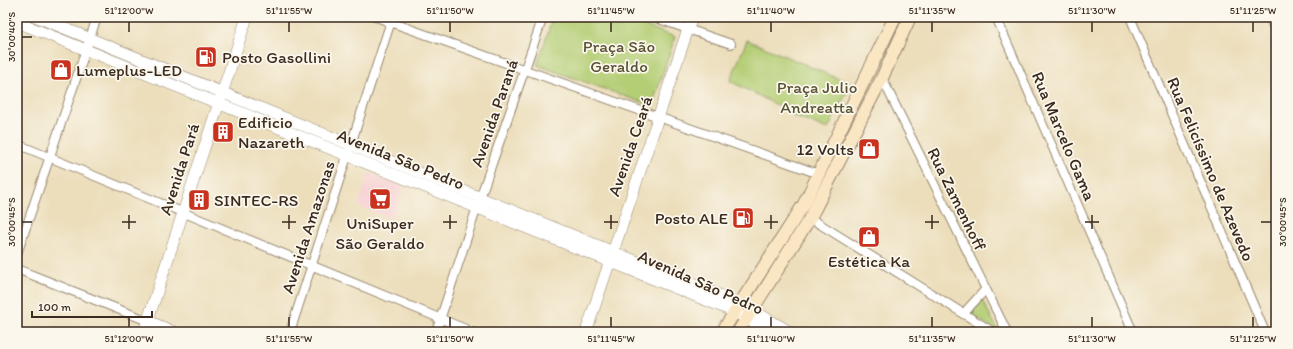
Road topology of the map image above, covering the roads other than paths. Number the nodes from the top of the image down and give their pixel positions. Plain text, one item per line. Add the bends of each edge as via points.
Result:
1 (37, 17) edge
2 (97, 17) edge
3 (247, 17) edge
4 (376, 17) edge
5 (543, 17) edge
6 (653, 17) edge
7 (692, 17) edge
8 (895, 17) edge
9 (910, 17) edge
10 (996, 17) edge
11 (1130, 17) edge
12 (1269, 17) edge
13 (391, 20) edge
14 (17, 22) edge
15 (688, 29) junction
16 (1276, 32) edge
17 (90, 39) junction
18 (731, 44) dead end
19 (86, 50) junction
20 (525, 70) junction
21 (882, 78) junction
22 (220, 98) junction
23 (658, 117) junction
24 (17, 144) edge
25 (348, 150) junction
26 (50, 157) junction
27 (819, 174) junction
28 (478, 203) junction
29 (183, 212) junction
30 (810, 218) junction
31 (17, 254) edge
32 (611, 256) junction
33 (311, 265) junction
34 (17, 269) edge
35 (985, 290) junction
36 (738, 308) junction
37 (749, 314) junction
38 (963, 314) junction
39 (441, 319) junction
40 (146, 327) edge
41 (174, 332) edge
42 (290, 332) edge
43 (436, 332) edge
44 (473, 332) edge
45 (586, 332) edge
46 (722, 332) edge
47 (738, 332) edge
48 (770, 332) edge
49 (790, 332) edge
50 (993, 332) edge
51 (1007, 332) edge
52 (1133, 332) edge
53 (1265, 332) edge

1 - 17 street, Avenida São Pedro
2 - 17 street
3 - 22 street, Avenida Pará
4 - 13 street
5 - 20 street, Avenida Paraná
6 - 15 street
7 - 15 street, Avenida Ceará
8 - 27 main road
9 - 21 main road
10 - 52 street, Rua Marcelo Gama
11 - 53 street, Rua Felicíssimo de Azevedo
12 - 16 street
13 - 20 street
13 - 25 street, Avenida Amazonas
14 - 19 street, Avenida São Pedro
15 - 18 street
15 - 23 street, Avenida Ceará
17 - 19 street
17 - 22 street, Avenida São Pedro
19 - 22 street, Avenida São Pedro
19 - 26 street
20 - 23 street
20 - 28 street, Avenida Paraná
21 - 30 main road
21 - 35 street, Rua Zamenhoff
22 - 25 street, Avenida São Pedro
22 - 29 street, Avenida Pará
23 - 27 street
23 - 32 street, Avenida Ceará
24 - 26 street
25 - 28 street, Avenida São Pedro
25 - 33 street, Avenida Amazonas
26 - 29 street
26 - 31 street
27 - 36 main road via 804,204
28 - 32 street, Avenida São Pedro
28 - 39 street, Avenida Paraná
29 - 33 street
29 - 40 street, Avenida Pará
30 - 37 main road
30 - 38 street
32 - 36 street, Avenida São Pedro
32 - 45 street, Avenida Ceará
33 - 39 street
33 - 42 street, Avenida Amazonas
34 - 40 street
35 - 38 street
35 - 51 street, Rua Zamenhoff
36 - 37 street, Avenida São Pedro
36 - 46 main road
37 - 47 main road
37 - 48 street, Avenida São Pedro
37 - 49 street, Avenida São Pedro
38 - 50 street
39 - 43 street, Avenida Paraná
39 - 44 street
40 - 41 street

